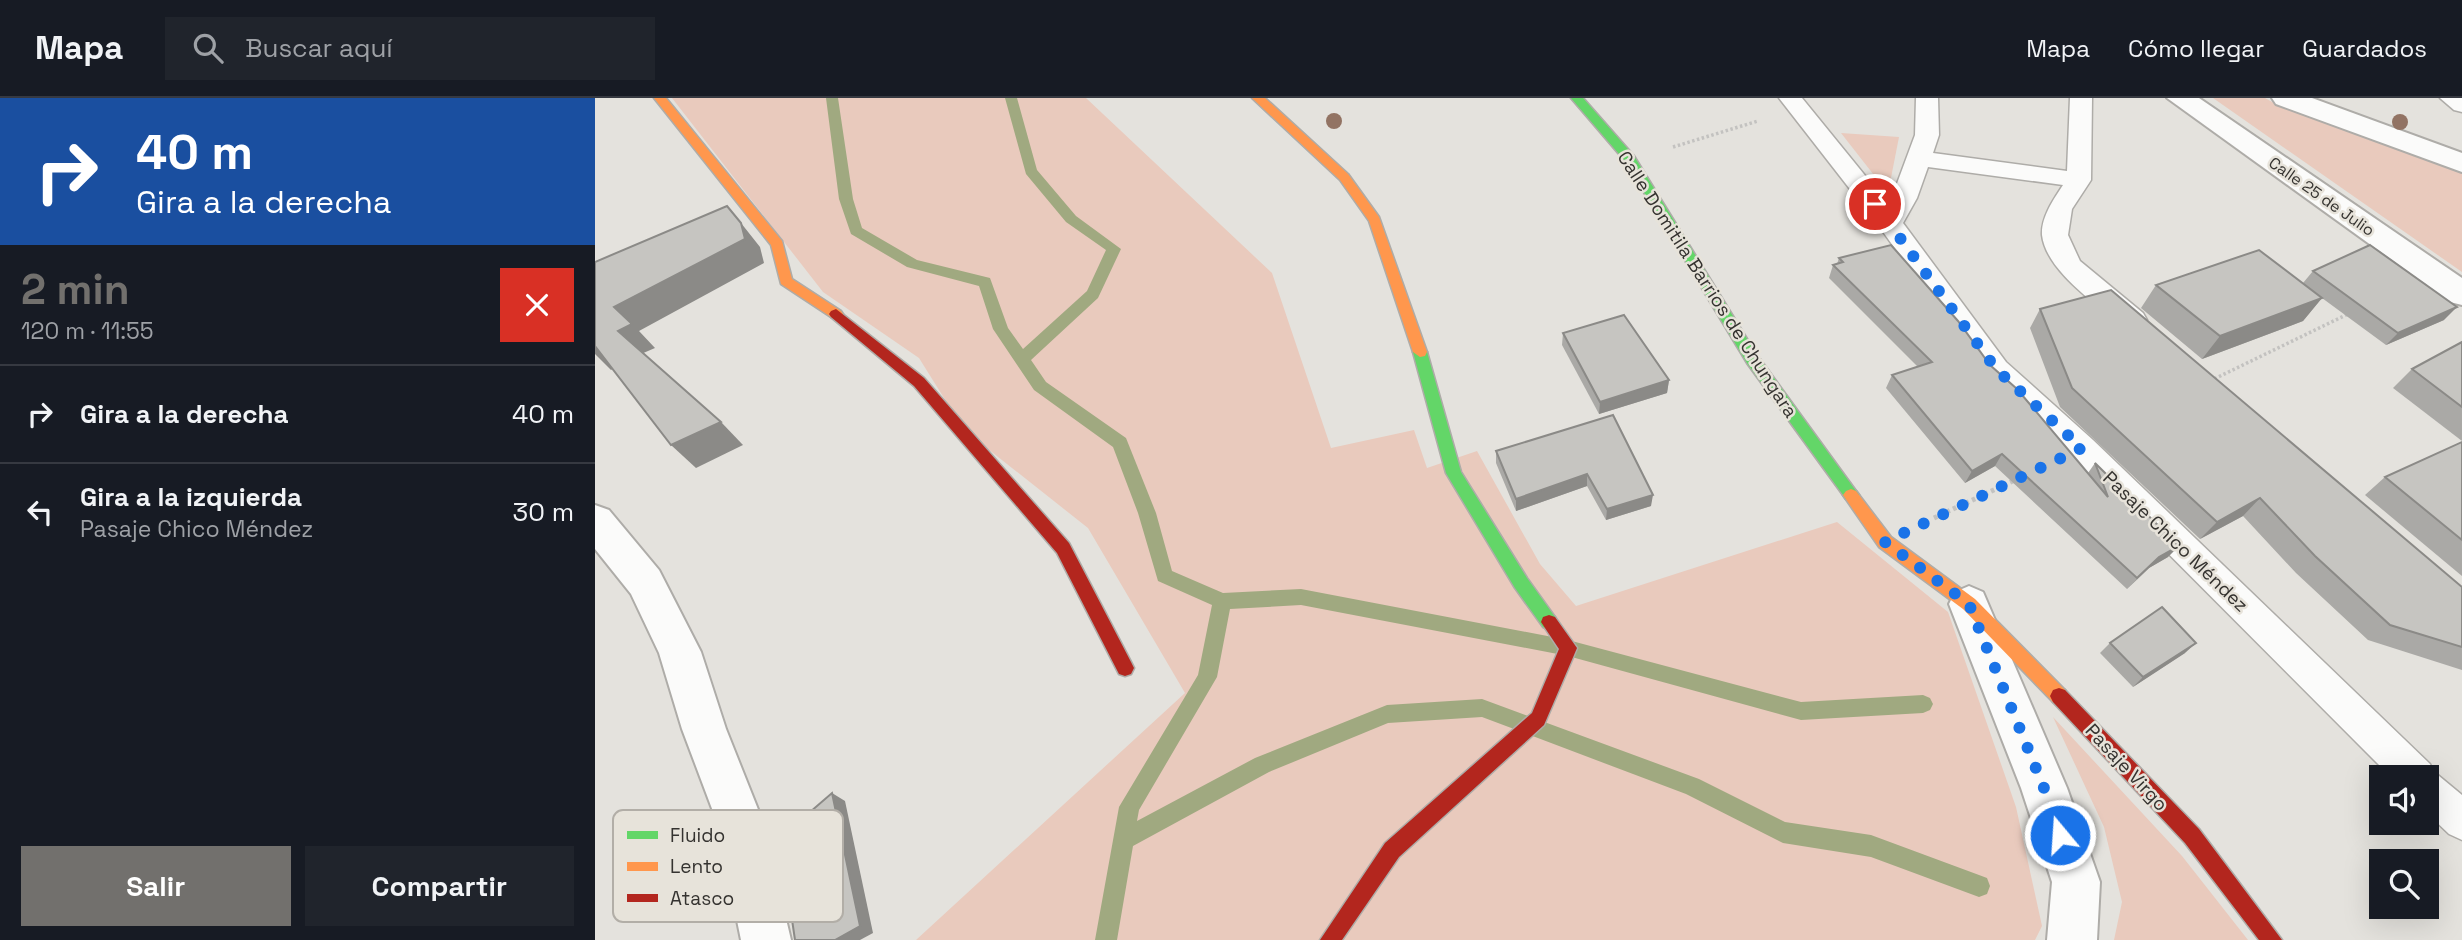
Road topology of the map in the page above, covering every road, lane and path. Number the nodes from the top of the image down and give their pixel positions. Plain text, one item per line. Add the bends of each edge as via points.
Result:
1 (660, 98) edge
2 (1258, 98) edge
3 (1577, 98) edge
4 (1927, 98) edge
5 (2081, 98) edge
6 (2181, 98) edge
7 (2287, 98) edge
8 (2451, 98) edge
9 (1795, 104) edge
10 (2462, 105) edge
11 (1918, 158) junction
12 (1630, 159) junction
13 (2462, 163) edge
14 (2079, 180) junction
15 (1890, 223) junction
16 (2462, 293) edge
17 (2357, 309) edge
18 (2207, 382) joint
19 (2082, 448) junction
20 (595, 521) edge
21 (1885, 542) junction
22 (1969, 604) junction
23 (1125, 668) dead end
24 (2405, 765) edge
25 (2439, 799) edge
26 (736, 810) edge
27 (2462, 821) edge
28 (762, 922) edge
29 (766, 940) edge
30 (1330, 940) edge
31 (2072, 940) edge
32 (2272, 940) edge

1 - 23 street via 777,244 786,281 844,319 919,382 1063,548
2 - 30 street via 1345,177 1375,220 1425,367 1454,473 1521,583 1568,648 1538,719 1392,850
3 - 12 street, Calle Domitila Barrios de Chungara
4 - 11 lane via 1927,135
5 - 14 lane
6 - 16 street, Calle 25 de Julio
7 - 13 street
8 - 10 lane
9 - 12 path
9 - 15 lane, Pasaje Chico Méndez
11 - 14 lane
11 - 15 lane via 1905,198
12 - 21 street, Calle Domitila Barrios de Chungara via 1752,359
14 - 18 lane via 2060,209 2055,235 2069,267
15 - 19 lane, Pasaje Chico Méndez via 1996,369
17 - 18 path
19 - 21 path
19 - 24 lane, Pasaje Chico Méndez
20 - 26 street via 645,582 680,652
21 - 22 street, Calle Domitila Barrios de Chungara
22 - 31 street via 2044,788 2075,882
22 - 32 street, Pasaje Virgo via 2192,836
25 - 27 lane
28 - 29 street

